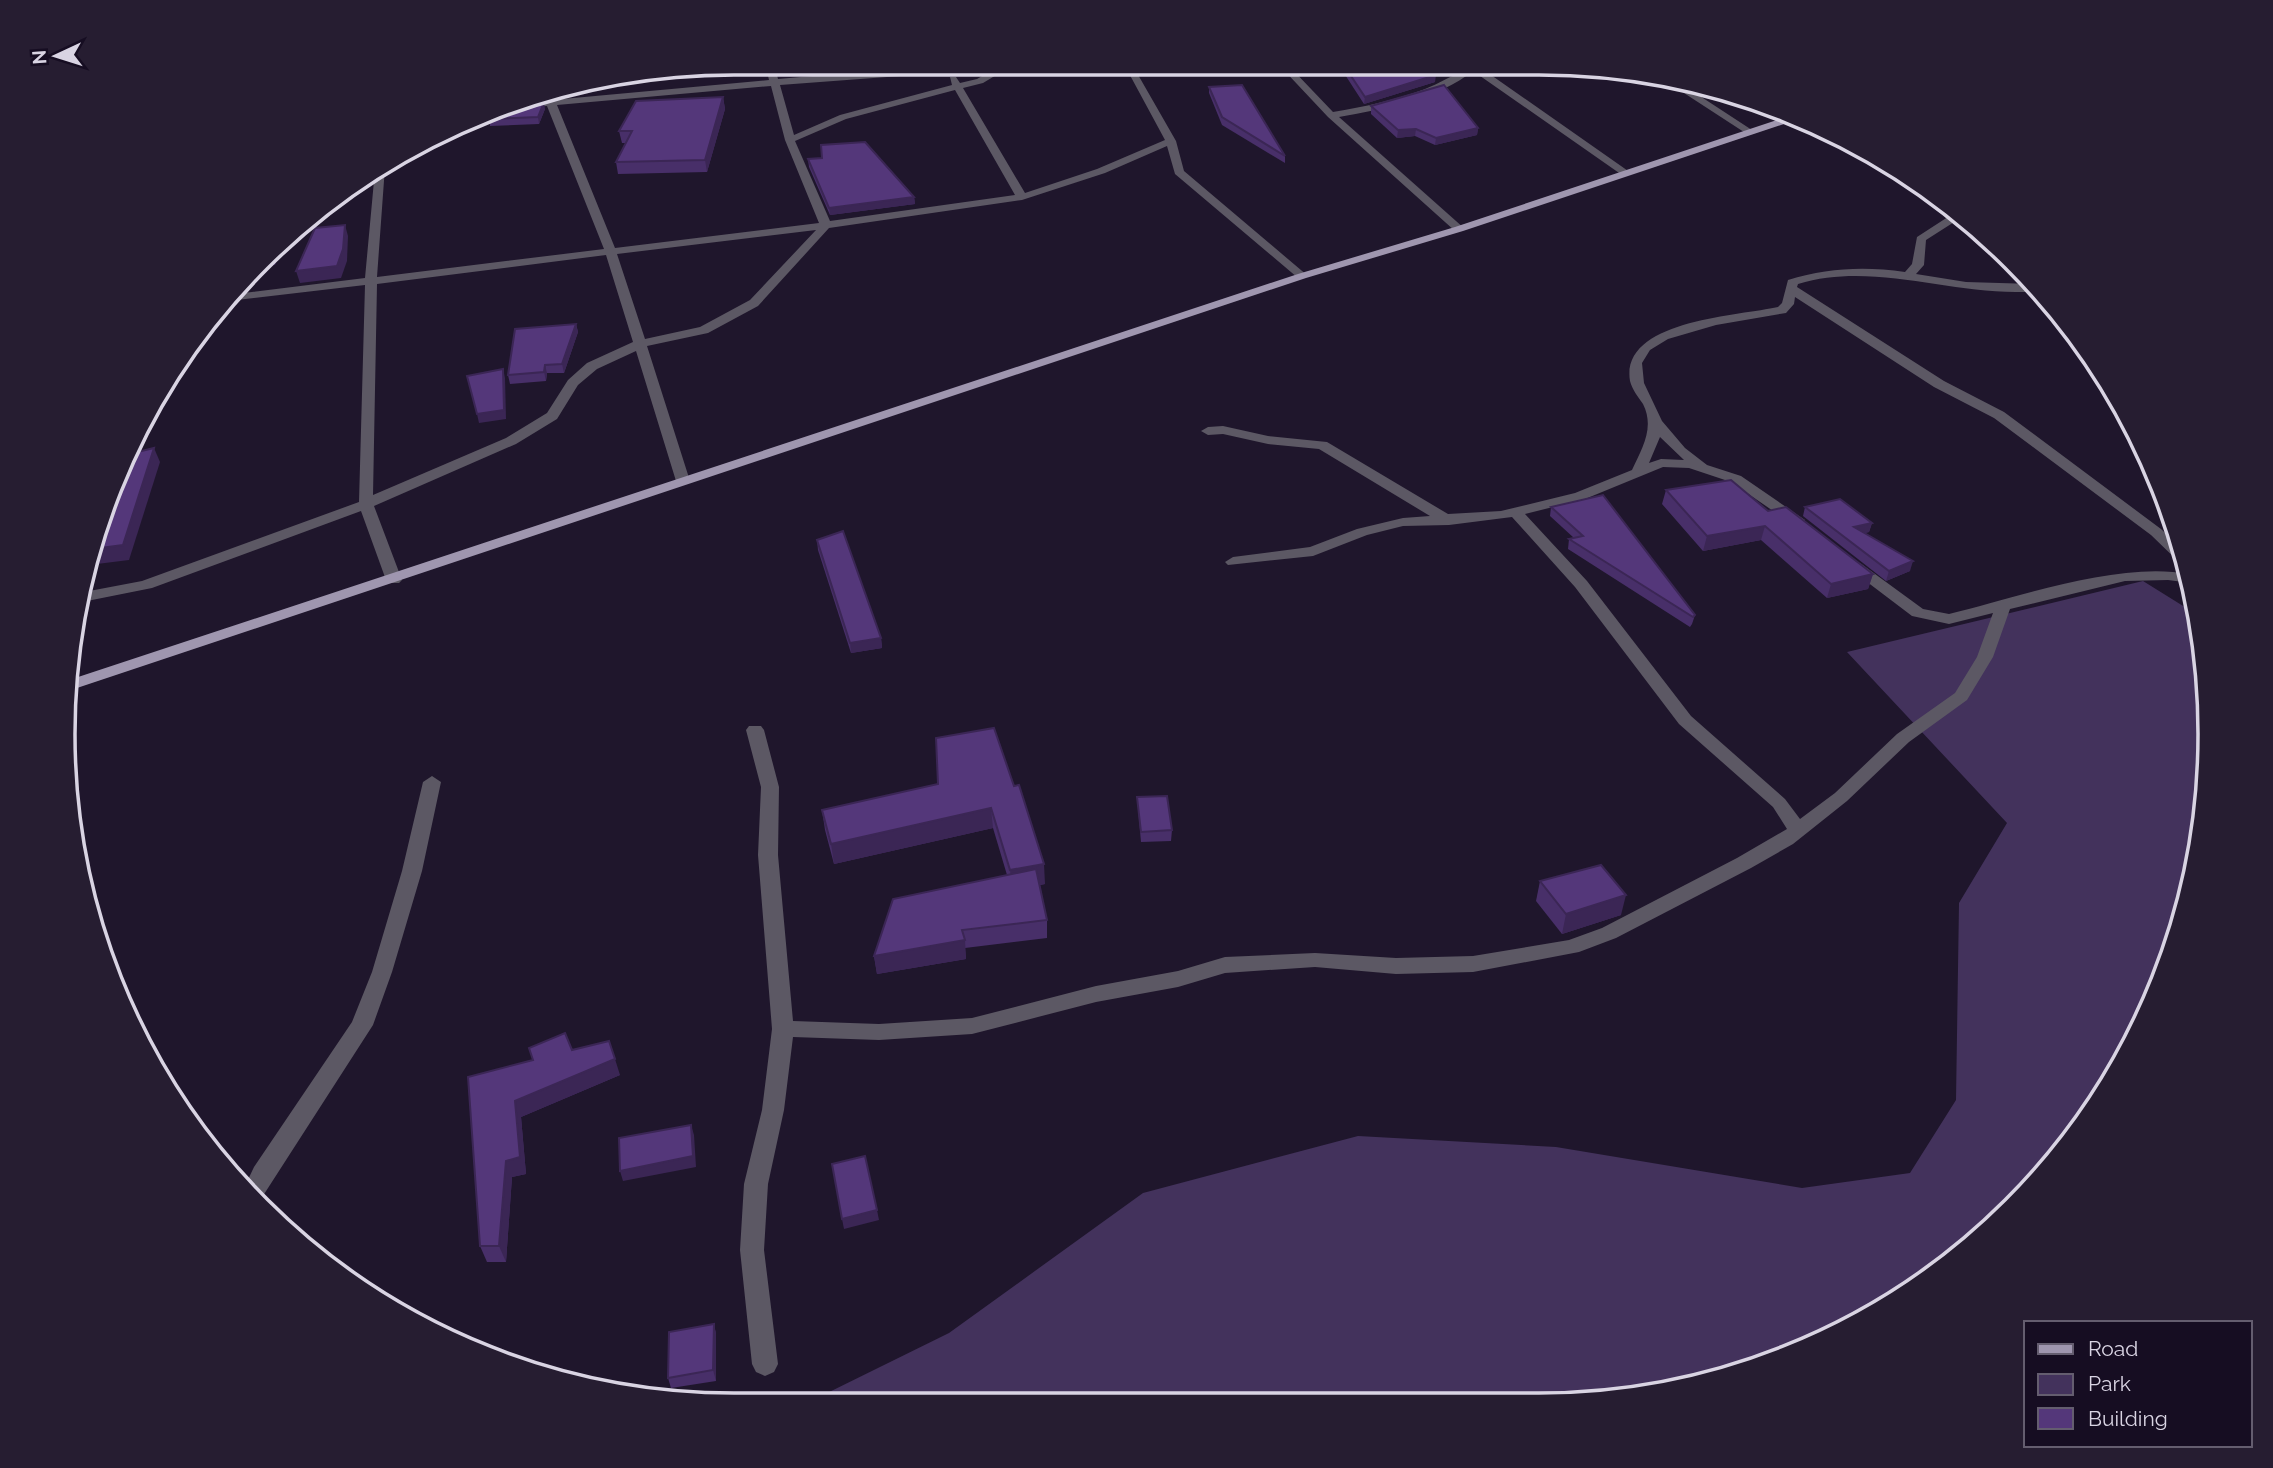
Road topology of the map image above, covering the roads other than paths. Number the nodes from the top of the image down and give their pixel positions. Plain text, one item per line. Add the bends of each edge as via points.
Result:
1 (772, 75) edge
2 (861, 75) edge
3 (952, 75) edge
4 (991, 75) edge
5 (1134, 75) edge
6 (1293, 75) edge
7 (1462, 75) edge
8 (1483, 75) edge
9 (774, 84) junction
10 (959, 88) junction
11 (1690, 93) edge
12 (575, 95) edge
13 (556, 100) edge
14 (551, 103) junction
15 (545, 104) edge
16 (1331, 115) junction
17 (1782, 122) edge
18 (1751, 132) junction
19 (790, 140) junction
20 (1171, 141) junction
21 (1626, 173) junction
22 (379, 179) edge
23 (1022, 197) junction
24 (1950, 220) edge
25 (826, 225) junction
26 (1459, 229) junction
27 (611, 252) junction
28 (1908, 275) junction
29 (1302, 276) junction
30 (371, 281) junction
31 (1790, 288) junction
32 (2023, 288) edge
33 (242, 297) edge
34 (640, 344) junction
35 (1656, 423) junction
36 (1208, 431) dead end
37 (1709, 470) junction
38 (1638, 472) junction
39 (683, 481) junction
40 (366, 505) junction
41 (1516, 512) junction
42 (1449, 521) junction
43 (1813, 533) edge
44 (2170, 545) edge
45 (1844, 558) edge
46 (1233, 562) dead end
47 (2178, 577) edge
48 (394, 580) junction
49 (90, 596) edge
50 (2003, 607) junction
51 (78, 683) edge
52 (755, 730) dead end
53 (432, 782) dead end
54 (1798, 830) junction
55 (783, 1029) junction
56 (256, 1187) edge
57 (765, 1364) dead end

1 - 9 street
2 - 9 street
3 - 10 street
4 - 10 street
5 - 20 street
6 - 16 street
7 - 16 street via 1378,108
8 - 21 street
9 - 12 street
9 - 19 street
10 - 19 street via 874,108
10 - 23 street
11 - 18 street
13 - 14 street
14 - 15 street
14 - 27 street
16 - 26 street
17 - 18 main road
18 - 21 main road
19 - 25 street
20 - 23 street
20 - 29 street via 1179,172
21 - 26 main road
22 - 30 street
23 - 25 street
24 - 28 street via 1921,239 1917,265
25 - 27 street
25 - 34 street via 754,303 704,330
26 - 29 main road
27 - 30 street
27 - 34 street
28 - 31 street via 1826,273 1799,279
28 - 32 street
29 - 39 main road
30 - 33 street
30 - 40 street
31 - 35 street via 1788,304 1782,310 1685,327 1648,344 1634,374
31 - 44 street via 1939,384 1999,415
34 - 39 street
34 - 40 street via 592,366 573,383 552,416 511,441
35 - 37 street via 1680,451
35 - 38 street
36 - 42 street via 1322,445
37 - 38 street via 1661,463
37 - 43 street via 1759,492
38 - 41 street via 1580,496
39 - 48 main road
40 - 48 street
40 - 49 street via 146,585
41 - 42 street
41 - 54 street via 1581,584 1685,720 1779,803
42 - 46 street via 1403,522 1313,551
45 - 50 street via 1919,613 1949,618
47 - 50 street via 2125,576
48 - 51 main road
50 - 54 street via 1985,657 1961,696 1903,738 1841,797
52 - 55 street via 770,787 768,855
53 - 56 street via 412,871 362,1025
54 - 55 street via 1631,922 1560,950 1473,964 1396,966 1315,960 1225,965 972,1026 879,1032
55 - 57 street via 773,1111 756,1184 752,1250

